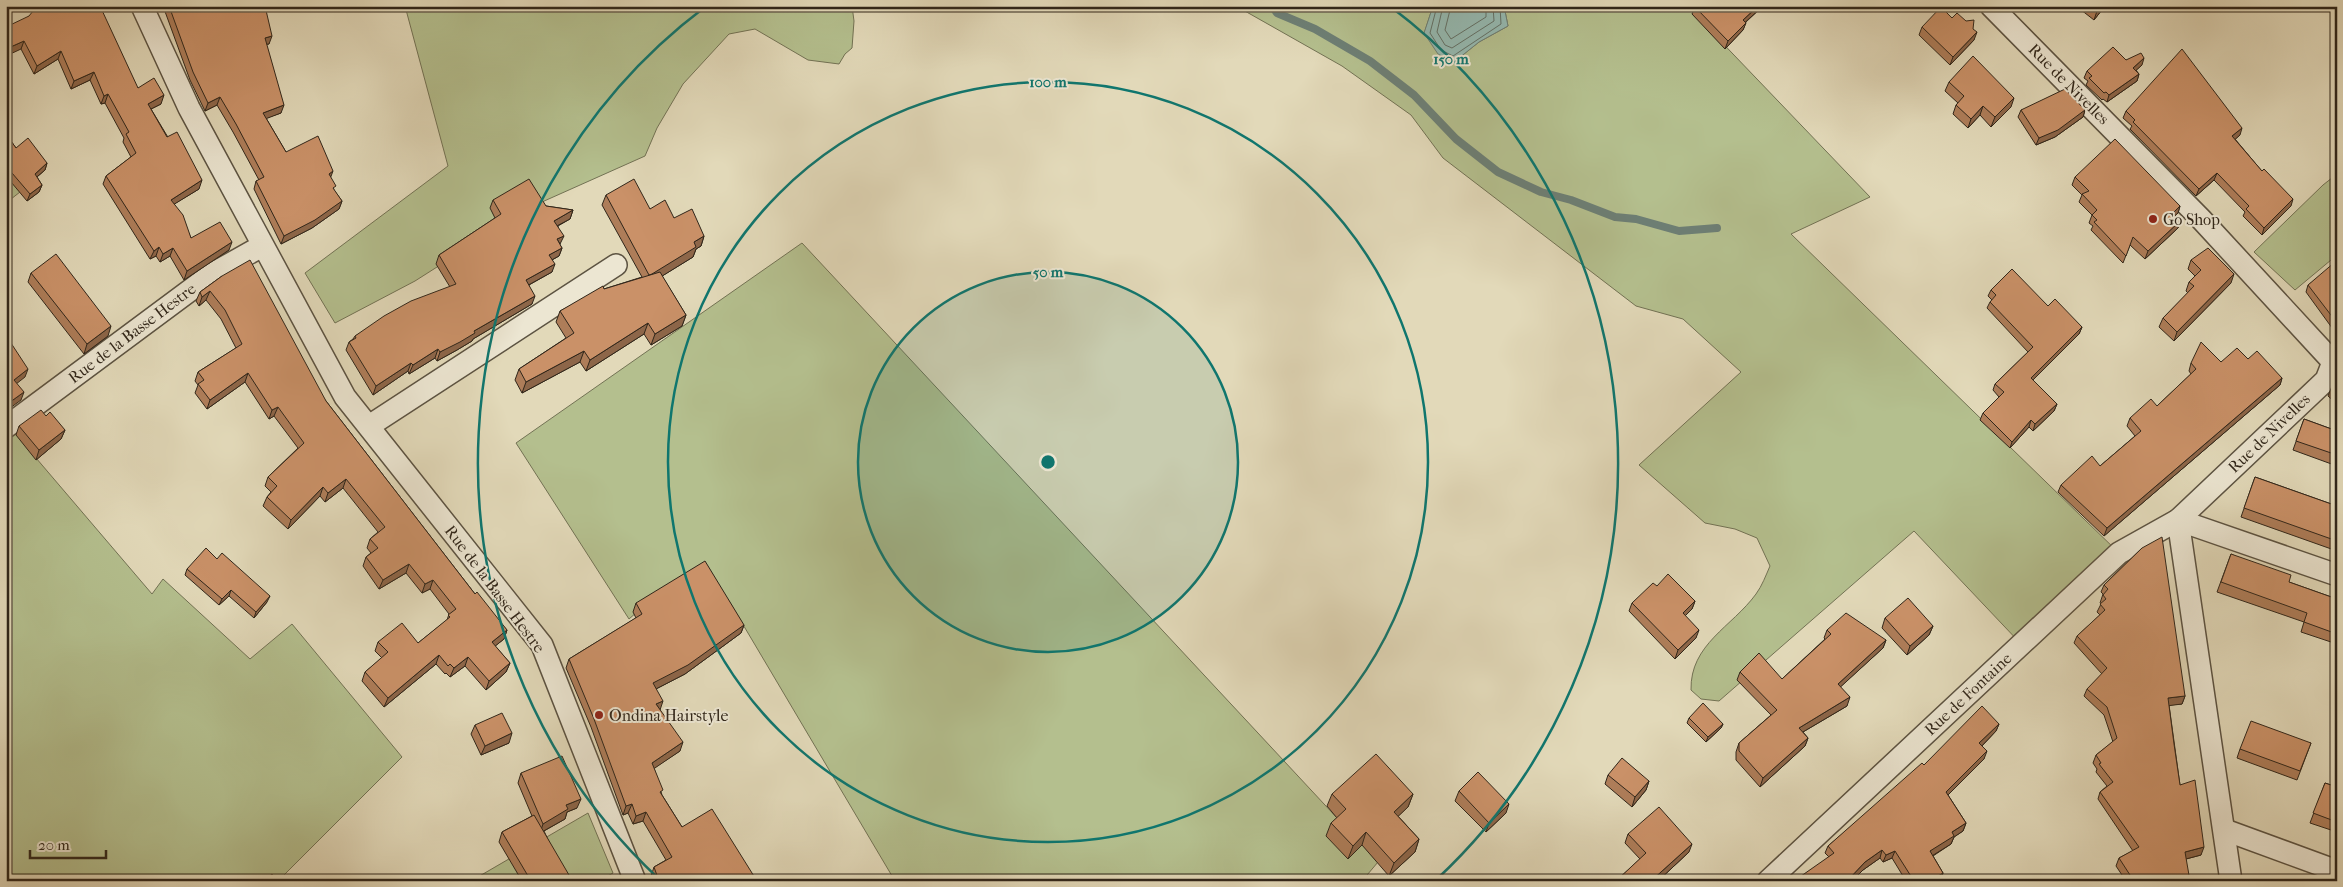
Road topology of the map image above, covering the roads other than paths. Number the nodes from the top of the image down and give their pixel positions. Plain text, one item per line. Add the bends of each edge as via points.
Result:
1 (142, 6) edge
2 (1991, 6) edge
3 (262, 246) junction
4 (616, 265) dead end
5 (368, 426) junction
6 (6, 427) edge
7 (2178, 520) junction
8 (2337, 575) edge
9 (2225, 830) junction
10 (2337, 872) edge
11 (635, 881) edge
12 (1768, 881) edge
13 (2231, 881) edge

1 - 3 street, Rue de la Basse Hestre via 189,108
2 - 7 street, Rue de Nivelles via 2201,219 2333,362 2326,380
3 - 5 street, Rue de la Basse Hestre via 331,375
3 - 6 street, Rue de la Basse Hestre via 212,274
4 - 5 street
5 - 11 street, Rue de la Basse Hestre via 542,645
7 - 8 street
7 - 9 street
7 - 12 street, Rue de Fontaine via 2119,553
9 - 10 street
9 - 13 street

